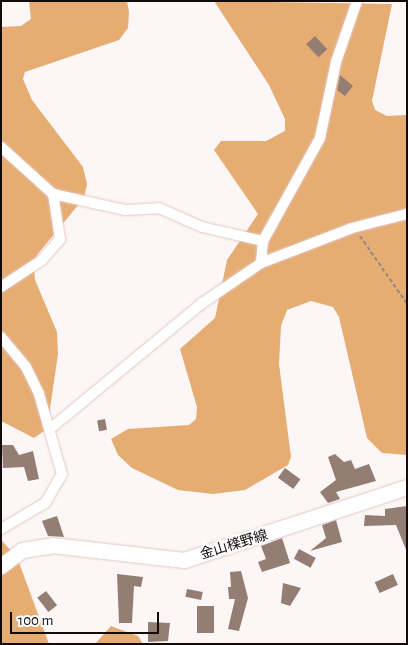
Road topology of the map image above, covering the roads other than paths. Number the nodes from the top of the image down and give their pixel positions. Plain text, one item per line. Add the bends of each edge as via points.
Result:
1 (357, 1) edge
2 (1, 147) edge
3 (53, 194) junction
4 (407, 214) edge
5 (263, 241) junction
6 (261, 264) junction
7 (1, 287) edge
8 (1, 337) edge
9 (50, 429) junction
10 (407, 487) edge
11 (1, 530) edge
12 (1, 566) edge

1 - 5 street via 336,62 320,138
2 - 3 street
3 - 5 street via 125,210 159,208 202,227
3 - 7 street via 60,239 42,260
4 - 6 street via 354,227
5 - 6 street
6 - 9 street via 201,304
8 - 9 street via 26,367
9 - 11 street via 61,482 45,503
10 - 12 main road, 金山檪野線 via 184,560 52,545 22,550

